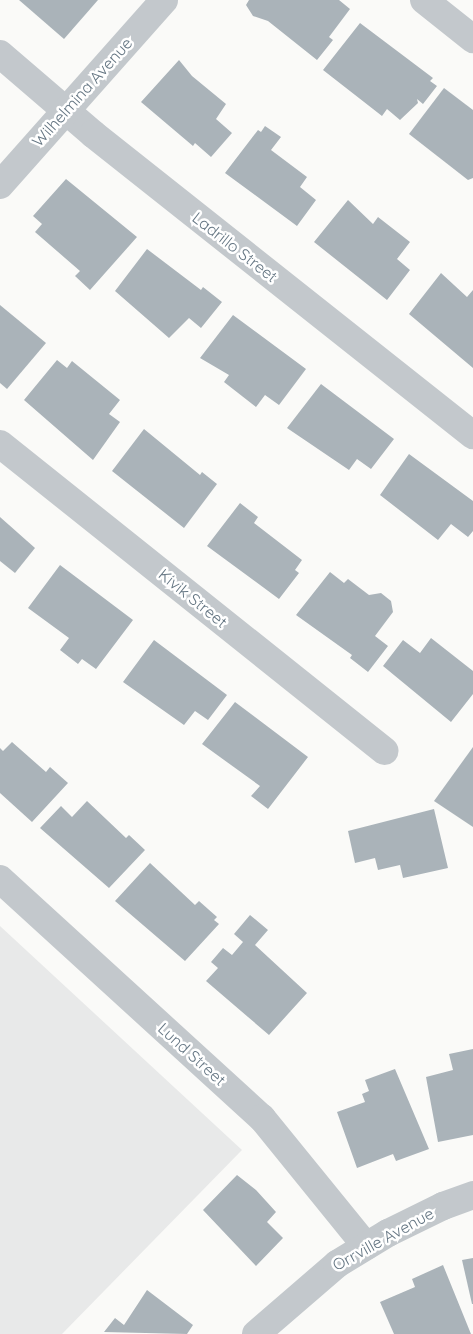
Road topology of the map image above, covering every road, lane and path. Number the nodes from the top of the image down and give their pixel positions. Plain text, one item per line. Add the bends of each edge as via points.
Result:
1 (164, 0) edge
2 (424, 0) edge
3 (473, 39) edge
4 (0, 54) edge
5 (65, 111) junction
6 (0, 185) edge
7 (473, 435) edge
8 (0, 444) edge
9 (385, 751) dead end
10 (0, 879) edge
11 (473, 1195) edge
12 (366, 1246) junction
13 (256, 1334) edge

1 - 5 street, Wilhelmina Avenue
2 - 3 street
4 - 5 street, Ladrillo Street
5 - 6 street, Wilhelmina Avenue
5 - 7 street, Ladrillo Street
8 - 9 street, Kivik Street
10 - 12 street, Lund Street via 262,1118
11 - 12 street, Orrville Avenue via 443,1206
12 - 13 street, Orrville Avenue via 328,1270

